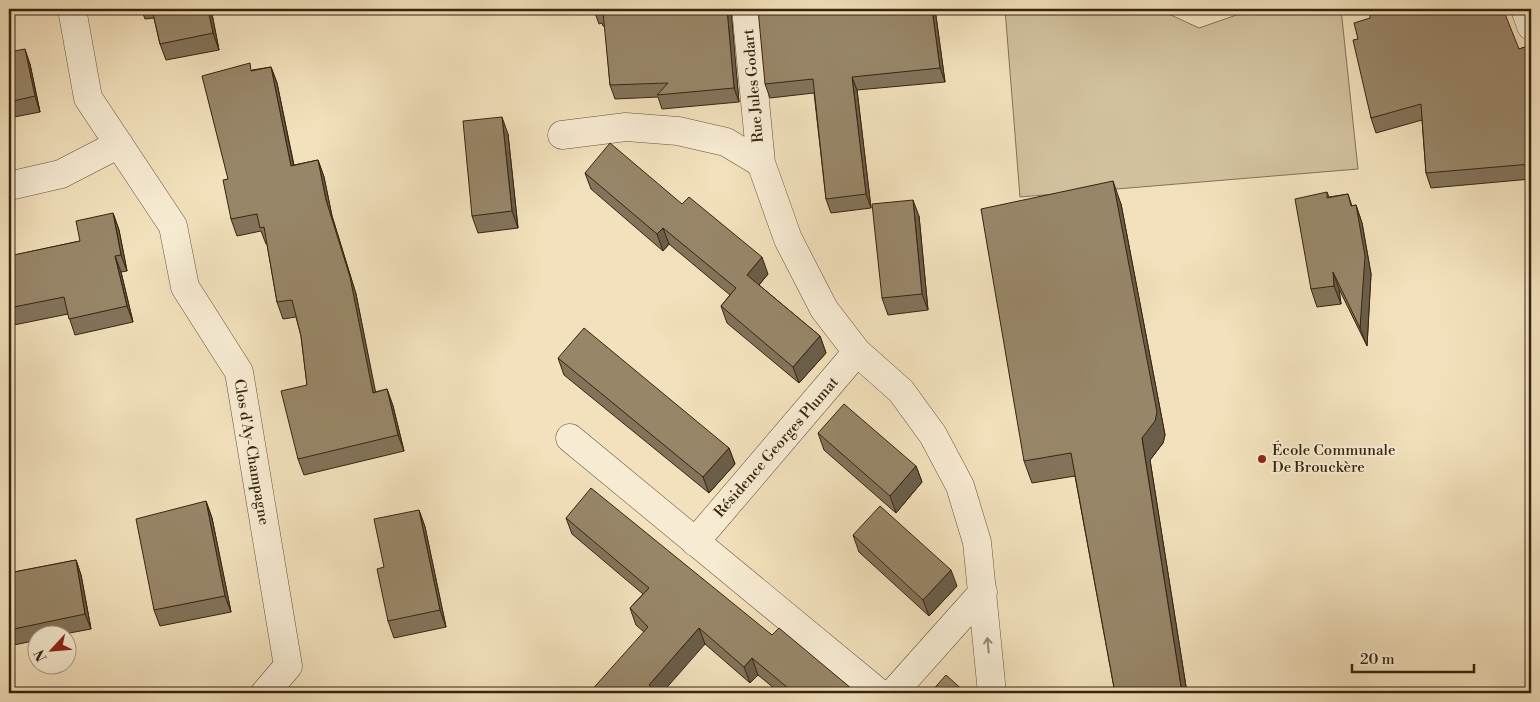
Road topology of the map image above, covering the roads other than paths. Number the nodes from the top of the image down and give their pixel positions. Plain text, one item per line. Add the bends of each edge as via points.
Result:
1 (72, 9) edge
2 (746, 9) edge
3 (1525, 9) edge
4 (1531, 26) edge
5 (562, 135) dead end
6 (118, 144) junction
7 (761, 163) junction
8 (9, 186) edge
9 (857, 352) junction
10 (570, 438) dead end
11 (695, 542) junction
12 (983, 592) junction
13 (265, 693) edge
14 (880, 693) edge
15 (892, 693) edge
16 (992, 693) edge

1 - 6 street, Clos d'Ay-Champagne via 88,98
2 - 7 street, Rue Jules Godart
3 - 4 street
5 - 7 street via 626,127 678,131 726,142
6 - 8 street via 62,174
6 - 13 street, Clos d'Ay-Champagne via 173,226 185,287 239,372 288,666
7 - 9 street via 788,239 824,309
9 - 11 street, Résidence Georges Plumat
9 - 12 street via 901,391 933,435 955,478 977,542
10 - 11 street
11 - 14 street
12 - 15 street
16 -> 12 street

